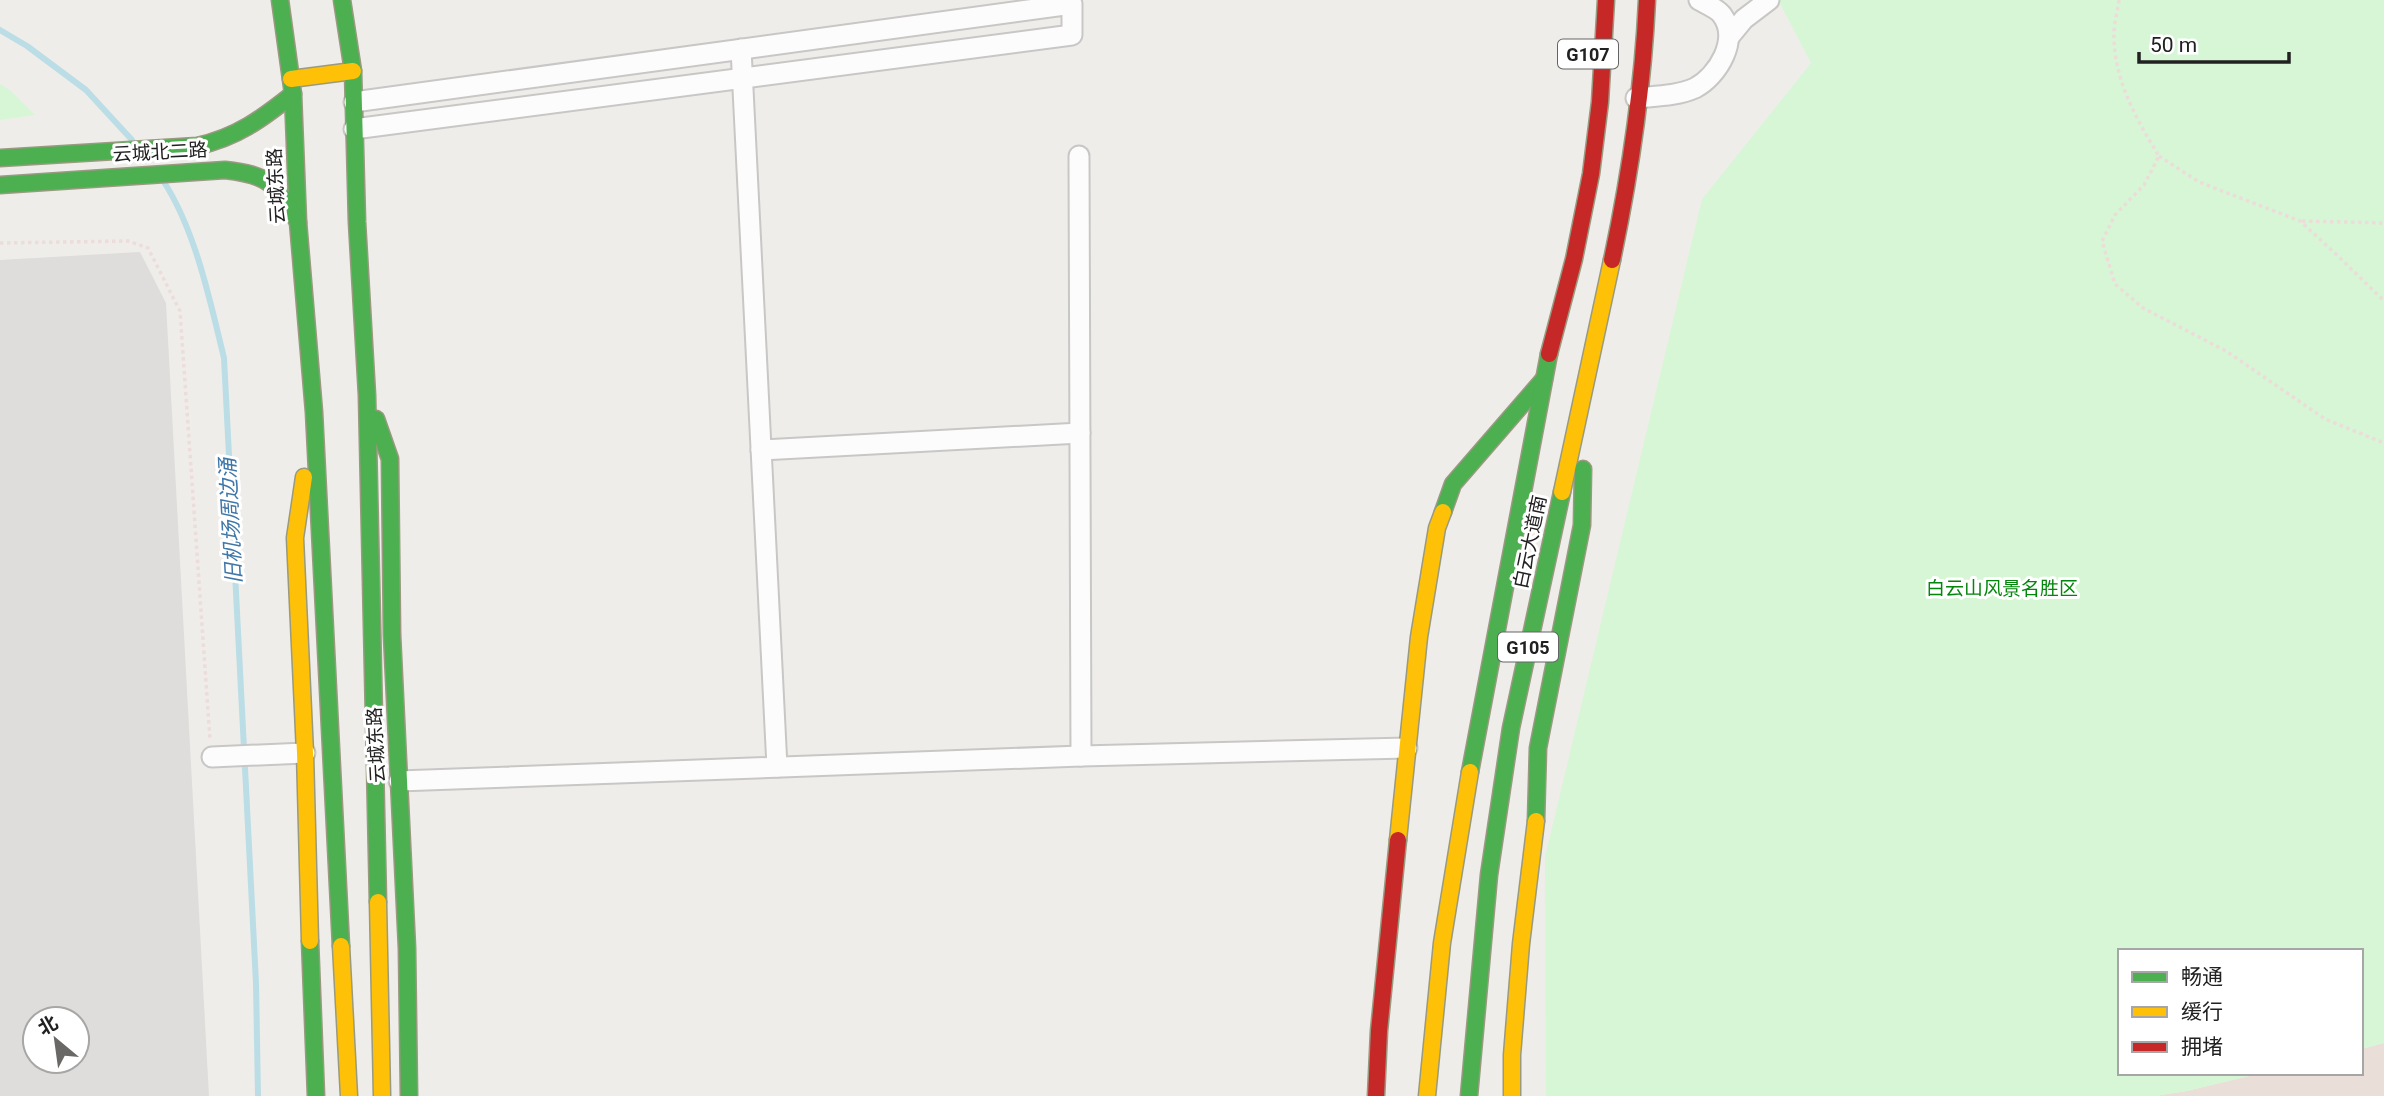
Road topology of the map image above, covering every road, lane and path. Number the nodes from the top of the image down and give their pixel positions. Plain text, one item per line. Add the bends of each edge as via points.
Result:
1 (280, 0) edge
2 (342, 0) edge
3 (1606, 0) edge
4 (1647, 0) edge
5 (1699, 0) edge
6 (1769, 0) edge
7 (2119, 0) edge
8 (1730, 36) junction
9 (1586, 44) dead end
10 (741, 49) junction
11 (353, 71) junction
12 (742, 78) junction
13 (292, 86) junction
14 (1636, 99) junction
15 (354, 102) junction
16 (1600, 107) junction
17 (354, 129) junction
18 (1079, 156) dead end
19 (2159, 156) junction
20 (8, 157) edge
21 (18, 182) junction
22 (0, 185) edge
23 (2300, 221) junction
24 (298, 222) junction
25 (2384, 223) edge
26 (0, 243) edge
27 (2384, 301) edge
28 (1544, 378) junction
29 (368, 395) junction
30 (1583, 397) junction
31 (314, 412) junction
32 (1080, 433) junction
33 (2384, 443) edge
34 (761, 450) junction
35 (1407, 748) junction
36 (305, 753) junction
37 (1080, 756) junction
38 (212, 757) joint
39 (777, 767) junction
40 (399, 781) junction
41 (316, 1096) edge
42 (349, 1096) edge
43 (382, 1096) edge
44 (409, 1096) edge
45 (1376, 1096) edge
46 (1427, 1096) edge
47 (1469, 1096) edge
48 (1512, 1096) edge

1 - 13 main road, 云城东路
2 - 11 main road, 云城东路
3 - 16 main road, 白云大道南 / G105
4 - 14 main road, 白云大道南 / G105
5 - 8 street via 1722,15
6 - 8 street
7 - 19 path via 2114,33 2118,66 2134,117
8 - 14 street via 1712,76 1698,87
9 - 16 main road, 白云大道南 / G107
10 - 12 street
10 - 12 street via 1072,4 1072,35
10 - 15 street
11 - 13 main road
11 - 15 main road, 云城东路
12 - 17 street
12 - 34 street
13 - 20 main road, 云城北二路 via 256,125 222,142
13 - 24 main road, 云城东路
14 - 30 main road, 白云大道南 / G105 via 1624,204
15 - 17 main road, 云城东路
16 - 28 main road, 白云大道南 / G105 via 1591,180
17 - 29 main road, 云城东路
18 - 32 street
19 - 23 path via 2199,182
19 - 33 path via 2144,185 2115,215 2102,241 2115,284 2143,308 2226,351 2325,419
20 - 21 main road
21 - 22 main road, 云城北二路
21 - 24 main road, 云城北二路 via 243,172 272,182
23 - 25 path
23 - 27 path
24 - 31 main road, 云城东路
26 - 38 path via 128,241 148,248 180,311
28 - 35 main road via 1453,484 1437,528
28 - 46 main road, 白云大道南 / G105 via 1481,704 1442,943
29 - 40 main road, 云城东路 via 390,459
29 - 43 main road, 云城东路
30 - 47 main road, 白云大道南 / G105 via 1511,728 1489,875
30 - 48 main road via 1582,525 1538,748 1536,830 1521,944
31 - 36 main road, 云城东路 via 295,538
31 - 42 main road, 云城东路
32 - 34 street
32 - 37 street
34 - 39 street
35 - 37 street
35 - 45 main road
36 - 38 street
36 - 41 main road, 云城东路
37 - 39 street
39 - 40 street
40 - 44 main road, 云城东路

